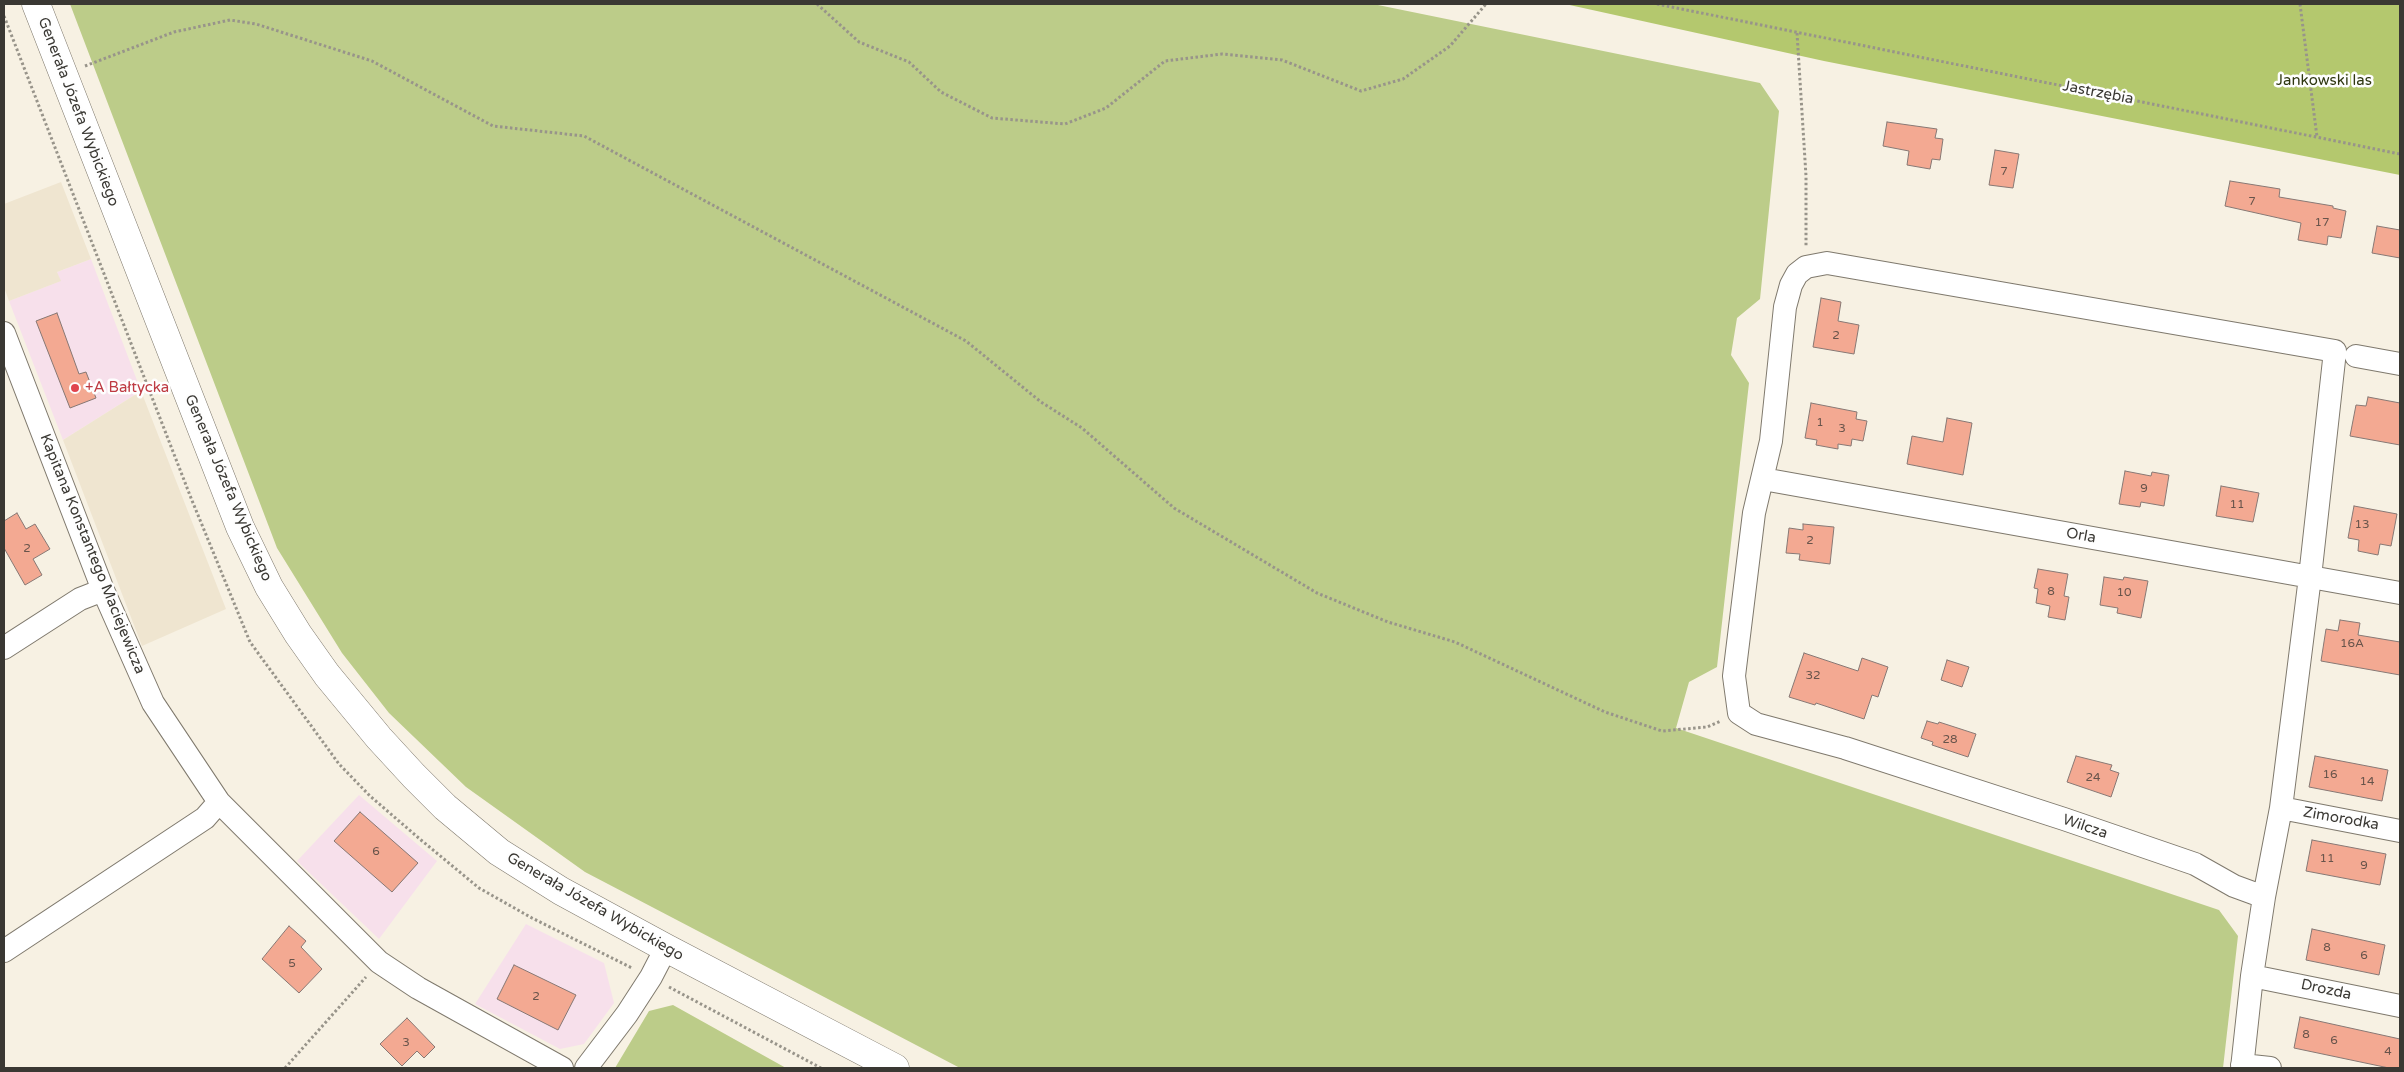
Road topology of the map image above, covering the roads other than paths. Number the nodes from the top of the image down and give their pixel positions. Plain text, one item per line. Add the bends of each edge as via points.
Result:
1 (36, 4) edge
2 (4, 336) edge
3 (2356, 356) dead end
4 (2400, 364) edge
5 (1763, 478) junction
6 (2310, 577) junction
7 (103, 590) junction
8 (2400, 594) edge
9 (4, 648) edge
10 (219, 802) junction
11 (2281, 808) junction
12 (2400, 830) edge
13 (2264, 897) junction
14 (666, 948) junction
15 (4, 951) edge
16 (2252, 976) junction
17 (2400, 1006) edge
18 (2242, 1067) edge
19 (562, 1068) edge
20 (586, 1068) edge
21 (895, 1068) edge
22 (2270, 1068) edge

1 - 14 main road, Generała Józefa Wybickiego via 240,527 298,634 379,738 445,807 500,852 531,872
2 - 7 street, Kapitana Konstantego Maciejewicza
3 - 4 street
5 - 6 street, Orla
5 - 6 street via 1771,441 1785,307 1791,285 1806,266 1827,263 2335,351
5 - 13 street, Wilcza via 1754,513 1734,676 1739,713 1756,724 1845,748 2195,864 2234,886
6 - 8 street, Orla
6 - 11 street
7 - 9 street via 80,599
7 - 10 street, Kapitana Konstantego Maciejewicza via 153,703
10 - 15 street via 205,818
10 - 19 street, Kapitana Konstantego Maciejewicza via 379,962 418,988
11 - 12 street, Zimorodka
11 - 13 street
13 - 16 street
14 - 20 street via 651,978
14 - 21 main road, Generała Józefa Wybickiego
16 - 17 street, Drozda
16 - 18 street
18 - 22 street

